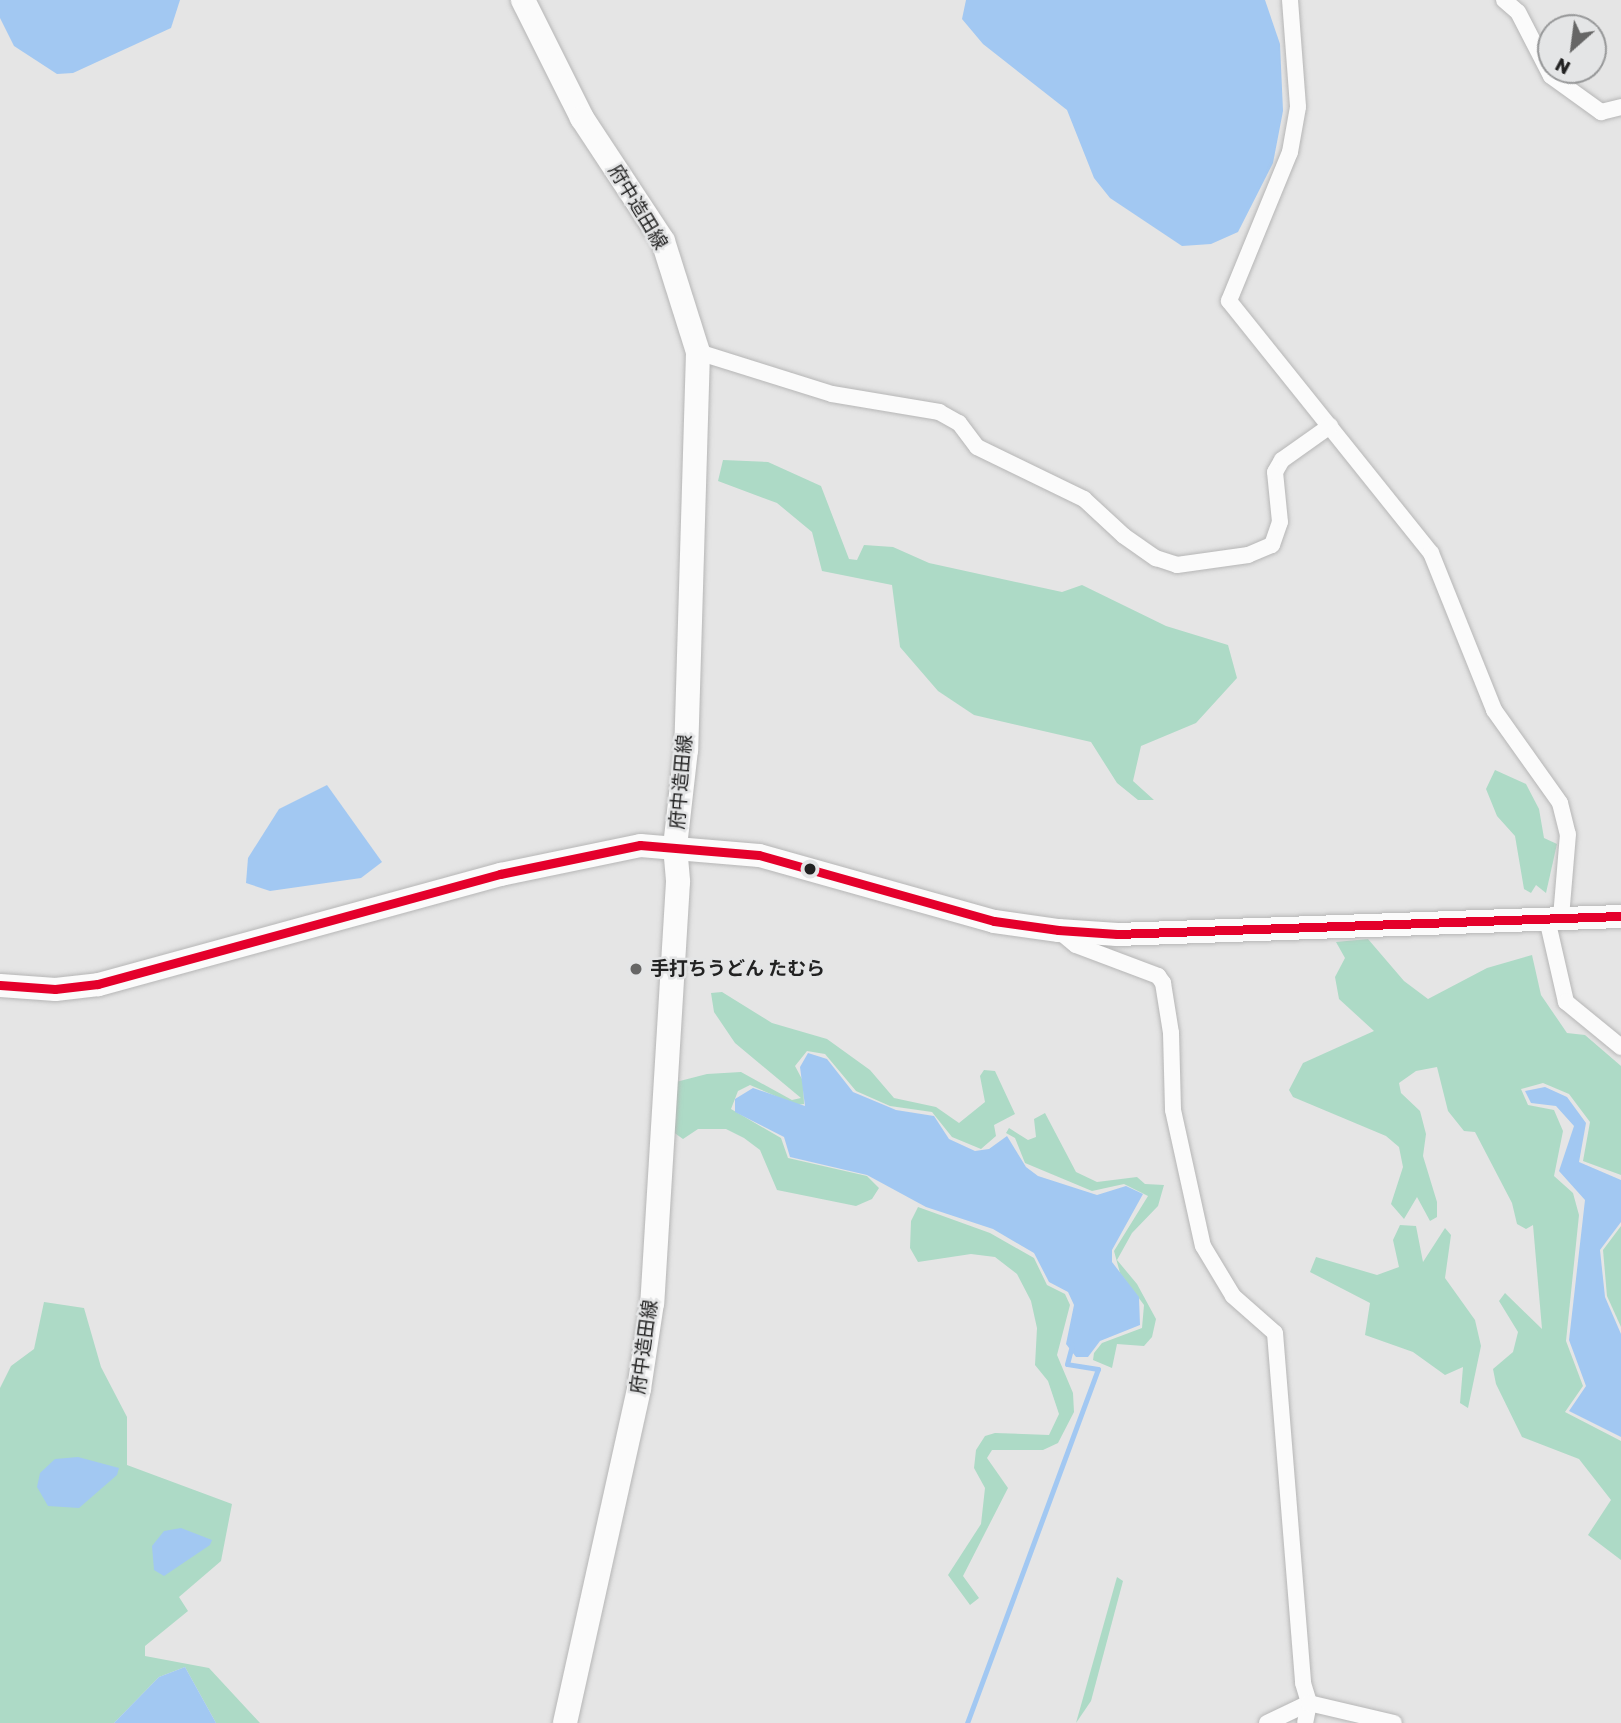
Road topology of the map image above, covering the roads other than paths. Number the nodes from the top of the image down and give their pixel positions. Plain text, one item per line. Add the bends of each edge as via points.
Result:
1 (523, 0) edge
2 (1290, 0) edge
3 (1504, 0) edge
4 (1621, 107) edge
5 (698, 352) junction
6 (1330, 426) junction
7 (675, 846) junction
8 (1621, 916) edge
9 (1554, 919) junction
10 (1058, 930) junction
11 (0, 985) edge
12 (1621, 1047) edge
13 (1309, 1703) junction
14 (565, 1723) edge
15 (1267, 1723) edge
16 (1305, 1723) edge
17 (1394, 1723) edge

1 - 5 main road, 府中造田線 via 582,118 663,241
2 - 6 street via 1298,107 1290,152 1229,301
3 - 4 street via 1518,12 1551,76 1601,112
5 - 6 street via 843,397 939,412 959,423 976,447 1084,499 1124,536 1156,558 1177,565 1248,555 1272,544 1280,522 1275,472 1282,460
5 - 7 main road, 府中造田線 via 686,750
6 - 9 street via 1431,553 1494,710 1560,803 1568,834
7 - 10 main road via 759,855 994,921
7 - 11 main road via 615,848 500,874 98,984 55,989
7 - 14 main road, 府中造田線 via 678,882 652,1303 639,1389
8 - 9 main road
9 - 10 main road via 1117,934
9 - 12 street via 1566,1002
10 - 13 street via 1076,945 1158,976 1163,983 1171,1033 1173,1110 1203,1246 1233,1296 1275,1333 1278,1347 1303,1683
13 - 15 street
13 - 16 street
13 - 17 street

